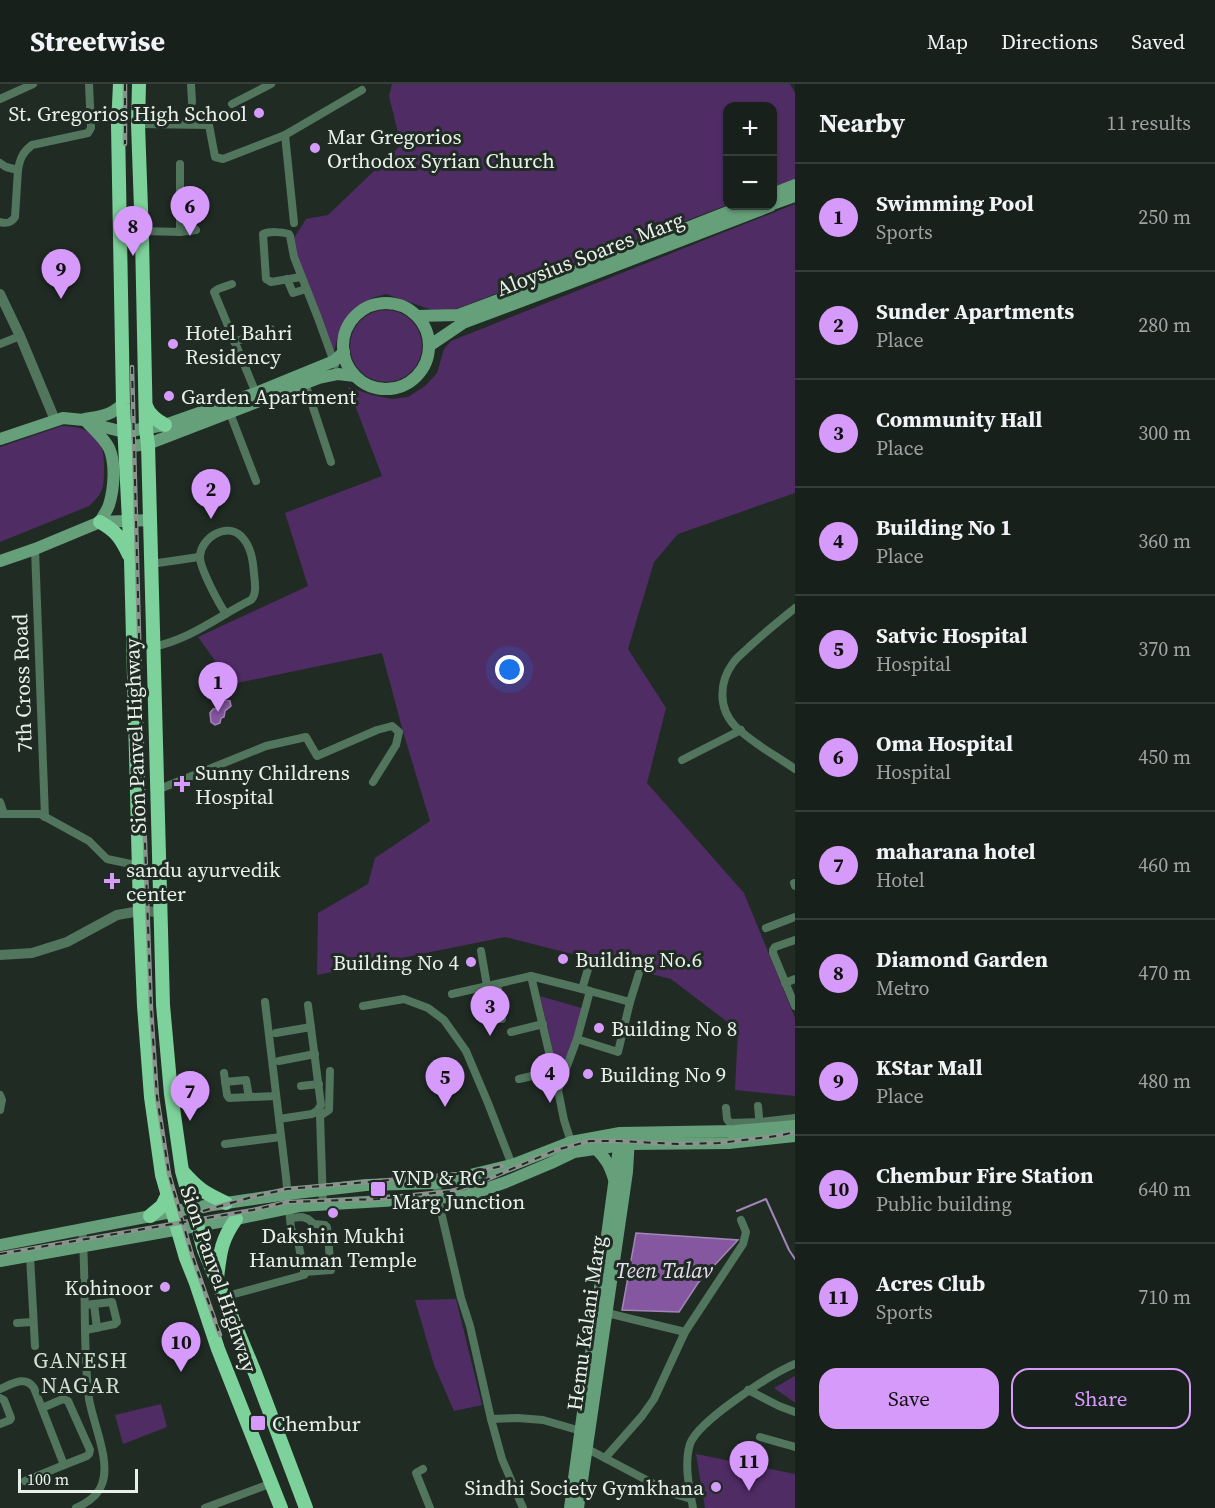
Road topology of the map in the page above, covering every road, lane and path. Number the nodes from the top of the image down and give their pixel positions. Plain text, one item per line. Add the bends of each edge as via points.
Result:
1 (33, 84) edge
2 (89, 84) edge
3 (120, 84) edge
4 (140, 84) edge
5 (191, 84) edge
6 (271, 84) edge
7 (362, 90) dead end
8 (0, 99) edge
9 (192, 102) dead end
10 (232, 104) dead end
11 (138, 124) junction
12 (285, 135) junction
13 (0, 163) edge
14 (180, 164) dead end
15 (18, 170) junction
16 (795, 185) edge
17 (777, 192) edge
18 (795, 196) edge
19 (777, 203) edge
20 (734, 210) edge
21 (757, 210) edge
22 (0, 222) edge
23 (294, 223) dead end
24 (196, 230) dead end
25 (142, 231) junction
26 (180, 231) junction
27 (651, 247) junction
28 (597, 268) junction
29 (301, 277) junction
30 (287, 279) junction
31 (232, 284) dead end
32 (306, 289) junction
33 (0, 294) edge
34 (417, 316) junction
35 (271, 329) dead end
36 (20, 336) junction
37 (234, 342) junction
38 (0, 344) edge
39 (429, 346) junction
40 (344, 351) junction
41 (334, 361) junction
42 (338, 374) junction
43 (355, 376) junction
44 (303, 378) junction
45 (257, 397) junction
46 (123, 404) junction
47 (146, 406) junction
48 (228, 408) junction
49 (55, 420) junction
50 (84, 420) junction
51 (175, 426) junction
52 (146, 430) junction
53 (124, 432) junction
54 (0, 439) edge
55 (148, 444) junction
56 (125, 447) junction
57 (331, 462) dead end
58 (256, 481) dead end
59 (129, 520) junction
60 (150, 520) junction
61 (100, 522) junction
62 (35, 549) junction
63 (199, 557) junction
64 (131, 560) junction
65 (0, 561) edge
66 (151, 564) junction
67 (795, 608) edge
68 (226, 614) junction
69 (153, 647) junction
70 (741, 730) junction
71 (682, 760) dead end
72 (795, 769) edge
73 (373, 782) dead end
74 (157, 790) junction
75 (0, 802) edge
76 (2, 814) edge
77 (45, 817) junction
78 (140, 866) junction
79 (140, 911) junction
80 (160, 912) junction
81 (795, 916) edge
82 (766, 928) dead end
83 (795, 940) edge
84 (481, 951) dead end
85 (0, 955) edge
86 (591, 959) dead end
87 (639, 973) dead end
88 (531, 976) junction
89 (795, 979) edge
90 (785, 983) junction
91 (497, 984) junction
92 (487, 986) junction
93 (586, 990) junction
94 (452, 994) dead end
95 (265, 1002) dead end
96 (630, 1002) junction
97 (794, 1003) edge
98 (308, 1005) dead end
99 (363, 1006) dead end
100 (502, 1019) dead end
101 (543, 1024) junction
102 (311, 1027) junction
103 (511, 1032) dead end
104 (276, 1033) dead end
105 (577, 1039) junction
106 (315, 1054) junction
107 (279, 1061) dead end
108 (330, 1071) dead end
109 (554, 1071) junction
110 (519, 1079) dead end
111 (318, 1084) junction
112 (301, 1086) dead end
113 (558, 1090) junction
114 (0, 1095) edge
115 (249, 1096) junction
116 (276, 1096) junction
117 (758, 1106) dead end
118 (726, 1108) dead end
119 (0, 1110) edge
120 (795, 1118) edge
121 (279, 1119) junction
122 (795, 1126) edge
123 (760, 1131) junction
124 (795, 1136) edge
125 (281, 1137) junction
126 (625, 1139) junction
127 (225, 1144) dead end
128 (572, 1147) junction
129 (596, 1149) junction
130 (549, 1158) junction
131 (512, 1166) junction
132 (182, 1171) junction
133 (492, 1171) junction
134 (437, 1183) junction
135 (615, 1183) junction
136 (386, 1184) junction
137 (498, 1185) junction
138 (322, 1190) junction
139 (168, 1194) junction
140 (287, 1194) junction
141 (438, 1198) junction
142 (386, 1200) junction
143 (226, 1203) junction
144 (323, 1204) junction
145 (192, 1208) junction
146 (173, 1211) junction
147 (290, 1213) junction
148 (150, 1216) junction
149 (236, 1219) junction
150 (741, 1220) dead end
151 (197, 1226) junction
152 (82, 1229) junction
153 (178, 1230) junction
154 (0, 1245) edge
155 (84, 1246) junction
156 (30, 1256) junction
157 (0, 1261) edge
158 (304, 1275) dead end
159 (216, 1281) junction
160 (223, 1297) junction
161 (90, 1305) junction
162 (602, 1312) junction
163 (33, 1322) junction
164 (17, 1323) dead end
165 (97, 1328) junction
166 (86, 1330) junction
167 (685, 1332) junction
168 (35, 1346) dead end
169 (795, 1364) edge
170 (0, 1389) edge
171 (748, 1390) junction
172 (0, 1398) edge
173 (42, 1408) junction
174 (795, 1412) edge
175 (491, 1419) junction
176 (0, 1424) edge
177 (581, 1431) junction
178 (760, 1437) dead end
179 (583, 1446) junction
180 (795, 1447) edge
181 (605, 1458) junction
182 (64, 1465) junction
183 (423, 1469) dead end
184 (25, 1481) dead end
185 (272, 1484) junction
186 (692, 1503) edge
187 (76, 1508) edge
188 (206, 1508) edge
189 (281, 1508) edge
190 (306, 1508) edge
191 (430, 1508) edge
192 (523, 1508) edge
193 (570, 1508) edge
194 (578, 1508) edge

1 - 8 street
2 - 15 street via 88,133 32,145 21,158
3 - 46 highway, Sion Panvel Highway
4 - 11 highway, Sion Panvel Highway
5 - 9 street
6 - 10 street
7 - 12 street
11 - 12 street via 209,125 215,157 223,159
11 - 25 highway, Sion Panvel Highway
12 - 23 street
13 - 15 street
14 - 26 street
15 - 22 street via 15,217 11,222
16 - 17 main road
18 - 19 main road, Aloysius Soares Marg
20 - 27 main road, Aloysius Soares Marg
21 - 27 main road, Aloysius Soares Marg
24 - 26 street
25 - 26 street
25 - 47 highway, Sion Panvel Highway
27 - 28 main road, Aloysius Soares Marg
28 - 34 main road, Aloysius Soares Marg via 458,315
28 - 39 main road, Aloysius Soares Marg via 463,323
29 - 30 street
29 - 30 street via 289,234 263,234 264,278 272,282
29 - 32 street
30 - 32 street via 293,293
31 - 37 street via 214,292
32 - 41 street
33 - 36 street
34 - 39 main road via 424,325
34 - 40 main road via 394,304 368,307 349,325
35 - 37 street
36 - 38 street
36 - 49 street
37 - 45 street
39 - 43 main road via 420,374 409,383 381,389
40 - 41 main road
40 - 43 main road
41 - 42 street
41 - 44 main road
42 - 43 main road
42 - 44 main road
44 - 45 main road
44 - 57 street
45 - 48 main road
46 - 50 main road via 114,412
46 - 53 highway, Sion Panvel Highway
47 - 51 highway via 155,419
47 - 52 highway, Sion Panvel Highway
48 - 51 main road
48 - 58 street
49 - 50 main road
49 - 54 main road
50 - 53 main road
50 - 61 main road via 109,448 112,464 109,507
51 - 52 main road
51 - 55 main road
52 - 53 main road
52 - 55 highway, Sion Panvel Highway
53 - 56 highway, Sion Panvel Highway
55 - 56 main road
55 - 60 highway, Sion Panvel Highway
56 - 59 highway, Sion Panvel Highway
59 - 60 main road
59 - 61 main road
59 - 64 highway, Sion Panvel Highway
60 - 66 highway, Sion Panvel Highway
61 - 62 main road
61 - 64 highway via 113,529
62 - 65 main road
62 - 77 street, 7th Cross Road
63 - 66 street
63 - 68 street
63 - 68 street via 204,542 229,530 241,536 250,549 254,597
64 - 78 highway, Sion Panvel Highway
66 - 69 highway, Sion Panvel Highway
67 - 70 street via 734,660 726,674 723,705
68 - 69 street via 192,634
69 - 74 highway, Sion Panvel Highway
70 - 71 street
70 - 72 street
73 - 74 street via 396,745 399,732 392,726 317,756 306,737 266,746
74 - 80 highway, Sion Panvel Highway
75 - 76 street
76 - 77 street
77 - 78 street via 89,841 107,859
78 - 79 highway, Sion Panvel Highway
79 - 80 street
79 - 85 street via 117,915 52,947
79 - 139 highway, Sion Panvel Highway via 151,1097
80 - 132 highway, Sion Panvel Highway via 163,1005
81 - 82 street
83 - 90 street via 773,950
84 - 92 street
86 - 93 street
87 - 96 street
88 - 91 street
88 - 93 street
88 - 101 street
89 - 90 street
90 - 97 street
91 - 92 street
91 - 100 street
92 - 94 street
93 - 96 street
93 - 105 street
95 - 116 street
96 - 105 street via 618,1052
98 - 102 street
99 - 131 street via 404,999 428,1008 444,1020 466,1051
101 - 103 street
101 - 109 street
102 - 104 street
102 - 106 street
105 - 113 street
106 - 107 street
106 - 111 street
108 - 138 street via 329,1110 320,1116
109 - 110 street
109 - 113 street
111 - 112 street
111 - 121 street via 321,1105 317,1111
113 - 128 street
114 - 119 street
115 - 115 street via 229,1098 224,1078 246,1080
115 - 116 street
116 - 121 street
117 - 123 street
118 - 123 street via 730,1123
120 - 123 street
121 - 125 street
122 - 123 main road
123 - 124 main road
123 - 126 main road via 729,1137
125 - 127 street
125 - 140 street
126 - 128 main road
126 - 129 main road
126 - 135 main road
126 - 162 main road, Hemu Kalani Marg via 627,1172
128 - 129 main road
128 - 130 main road
129 - 135 main road via 610,1166
130 - 131 main road
130 - 137 main road
131 - 133 main road
132 - 143 highway via 205,1193
132 - 145 highway, Sion Panvel Highway
133 - 134 main road
133 - 137 main road
134 - 136 main road
134 - 141 street
135 - 162 main road
136 - 138 main road
136 - 142 street
137 - 141 main road via 466,1196
138 - 140 main road
138 - 144 street
139 - 146 highway, Sion Panvel Highway
139 - 148 highway
140 - 143 main road
140 - 147 street
141 - 142 main road
141 - 175 street
142 - 144 main road
143 - 145 main road
144 - 147 main road
145 - 146 main road
145 - 151 highway, Sion Panvel Highway
146 - 148 main road
146 - 153 highway, Sion Panvel Highway
147 - 147 street via 304,1271 332,1270 326,1225
147 - 149 main road
148 - 152 main road
149 - 151 main road
149 - 159 highway via 220,1251
150 - 167 street via 746,1232 743,1244
151 - 153 main road
151 - 159 highway, Sion Panvel Highway
152 - 154 main road
152 - 155 street
153 - 155 main road
153 - 185 highway, Sion Panvel Highway via 218,1349
155 - 156 main road
155 - 161 street
156 - 157 main road
156 - 163 street
158 - 160 street
159 - 160 highway, Sion Panvel Highway
160 - 190 highway, Sion Panvel Highway
161 - 165 street
161 - 165 street via 112,1302 117,1322
161 - 166 street
162 - 167 street
162 - 177 main road
162 - 179 main road, Hemu Kalani Marg
163 - 164 street
163 - 168 street
165 - 166 street
166 - 187 street via 89,1399 103,1449 103,1483 95,1497
167 - 181 street via 654,1399
169 - 171 street
170 - 173 street via 27,1381
171 - 174 street
171 - 186 street via 707,1422 691,1441 687,1457
172 - 176 street via 11,1418
173 - 182 street
173 - 182 street via 63,1399 68,1401 90,1450 87,1456
175 - 177 street via 543,1420
175 - 192 street via 501,1459
177 - 179 main road
178 - 180 street
179 - 181 street
179 - 193 main road
179 - 194 main road, Hemu Kalani Marg
181 - 186 street
182 - 184 street
183 - 191 street via 416,1473
185 - 188 street
185 - 189 highway, Sion Panvel Highway

